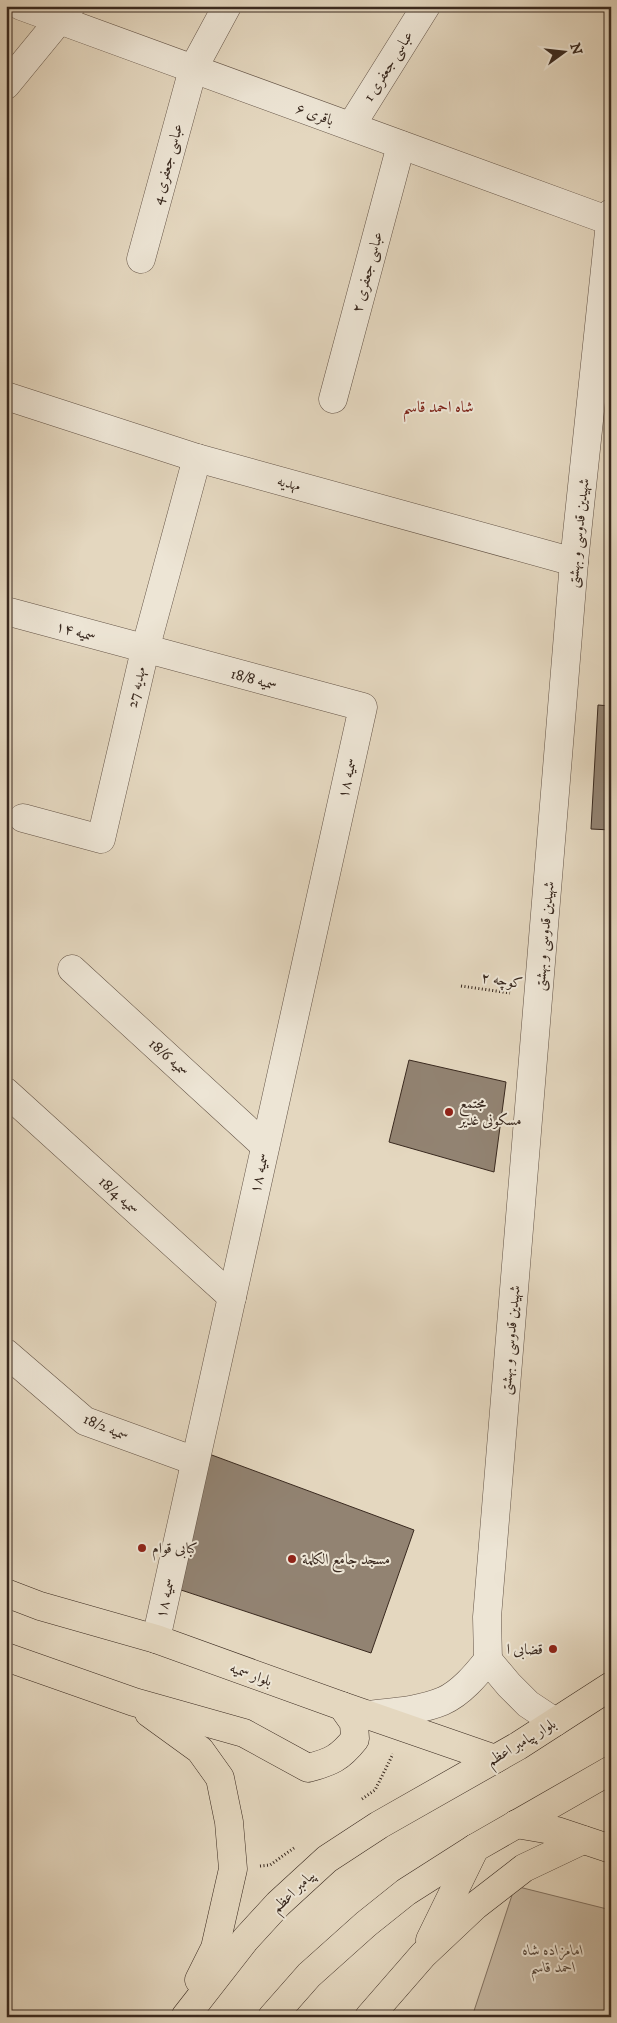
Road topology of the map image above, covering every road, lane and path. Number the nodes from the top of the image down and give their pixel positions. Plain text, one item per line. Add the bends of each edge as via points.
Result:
1 (20, 6) edge
2 (227, 6) edge
3 (426, 6) edge
4 (65, 13) edge
5 (193, 69) junction
6 (6, 85) edge
7 (351, 126) junction
8 (401, 145) junction
9 (610, 217) edge
10 (141, 259) dead end
11 (332, 399) dead end
12 (9, 404) edge
13 (198, 458) junction
14 (574, 562) junction
15 (6, 611) edge
16 (145, 650) junction
17 (363, 708) joint
18 (23, 818) dead end
19 (72, 969) dead end
20 (461, 986) dead end
21 (539, 997) junction
22 (6, 1092) edge
23 (265, 1146) junction
24 (232, 1298) junction
25 (6, 1353) edge
26 (195, 1461) junction
27 (6, 1593) edge
28 (156, 1640) junction
29 (6, 1657) edge
30 (488, 1660) junction
31 (611, 1686) edge
32 (134, 1702) junction
33 (342, 1706) junction
34 (367, 1715) junction
35 (555, 1722) junction
36 (407, 1728) junction
37 (495, 1759) junction
38 (611, 1770) edge
39 (429, 1796) joint
40 (358, 1802) dead end
41 (516, 1824) junction
42 (583, 1840) junction
43 (294, 1848) dead end
44 (475, 1848) junction
45 (611, 1849) edge
46 (233, 1870) junction
47 (423, 1955) junction
48 (183, 2017) edge
49 (272, 2017) edge
50 (369, 2017) edge

1 - 4 street, ۶ باقری
2 - 5 street, عباسی جعفری 4
3 - 7 street, عباسی جعفری 1
4 - 5 street, ۶ باقری
4 - 6 street
5 - 7 street, ۶ باقری
5 - 10 street, عباسی جعفری 4
7 - 8 street, ۶ باقری
8 - 9 street, ۶ باقری
8 - 11 street, عباسی جعفری ۲
9 - 14 street, شهیدین قدوسی و بهشتی
12 - 13 street, مهدیه
13 - 14 street, مهدیه
13 - 16 street, مهدیه 27
14 - 21 street, شهیدین قدوسی و بهشتی
15 - 16 street, سمیه ۱۴
16 - 17 street, سمیه 18/8
16 - 18 street, مهدیه 27 via 101,839
17 - 23 street, سمیه ۱۸
19 - 23 street, سمیه 18/6
20 - 21 path, کوچه ۲
21 - 30 street, شهیدین قدوسی و بهشتی via 488,1607
22 - 24 street, سمیه 18/4
23 - 24 street, سمیه ۱۸
24 - 26 street, سمیه ۱۸
25 - 26 street, سمیه 18/2 via 85,1421
26 - 28 street, سمیه ۱۸
27 - 28 main road, بلوار سمیه
28 - 33 main road, بلوار سمیه
29 - 32 main road
30 - 34 street via 469,1683 444,1701 412,1710
30 - 35 street via 528,1704
31 - 35 main road, بلوار پیامبر اعظم
32 - 33 main road via 244,1733 308,1768 329,1763 343,1754 355,1739 354,1723
32 - 46 main road via 200,1750 220,1778 230,1822
33 - 34 main road, بلوار سمیه
34 - 36 main road, بلوار سمیه
35 - 37 main road, بلوار پیامبر اعظم
36 - 37 main road, بلوار سمیه
36 - 40 path via 375,1790
37 - 39 main road, بلوار پیامبر اعظم
38 - 41 main road
39 - 48 main road, پیامبر اعظم via 328,1858 245,1940
41 - 42 main road via 557,1831
41 - 44 main road
42 - 45 main road
42 - 47 main road via 524,1868 476,1906
43 - 46 path via 270,1865
44 - 47 main road
44 - 49 main road via 406,1892 366,1924 309,1974
46 - 48 main road via 215,1948
47 - 50 main road

